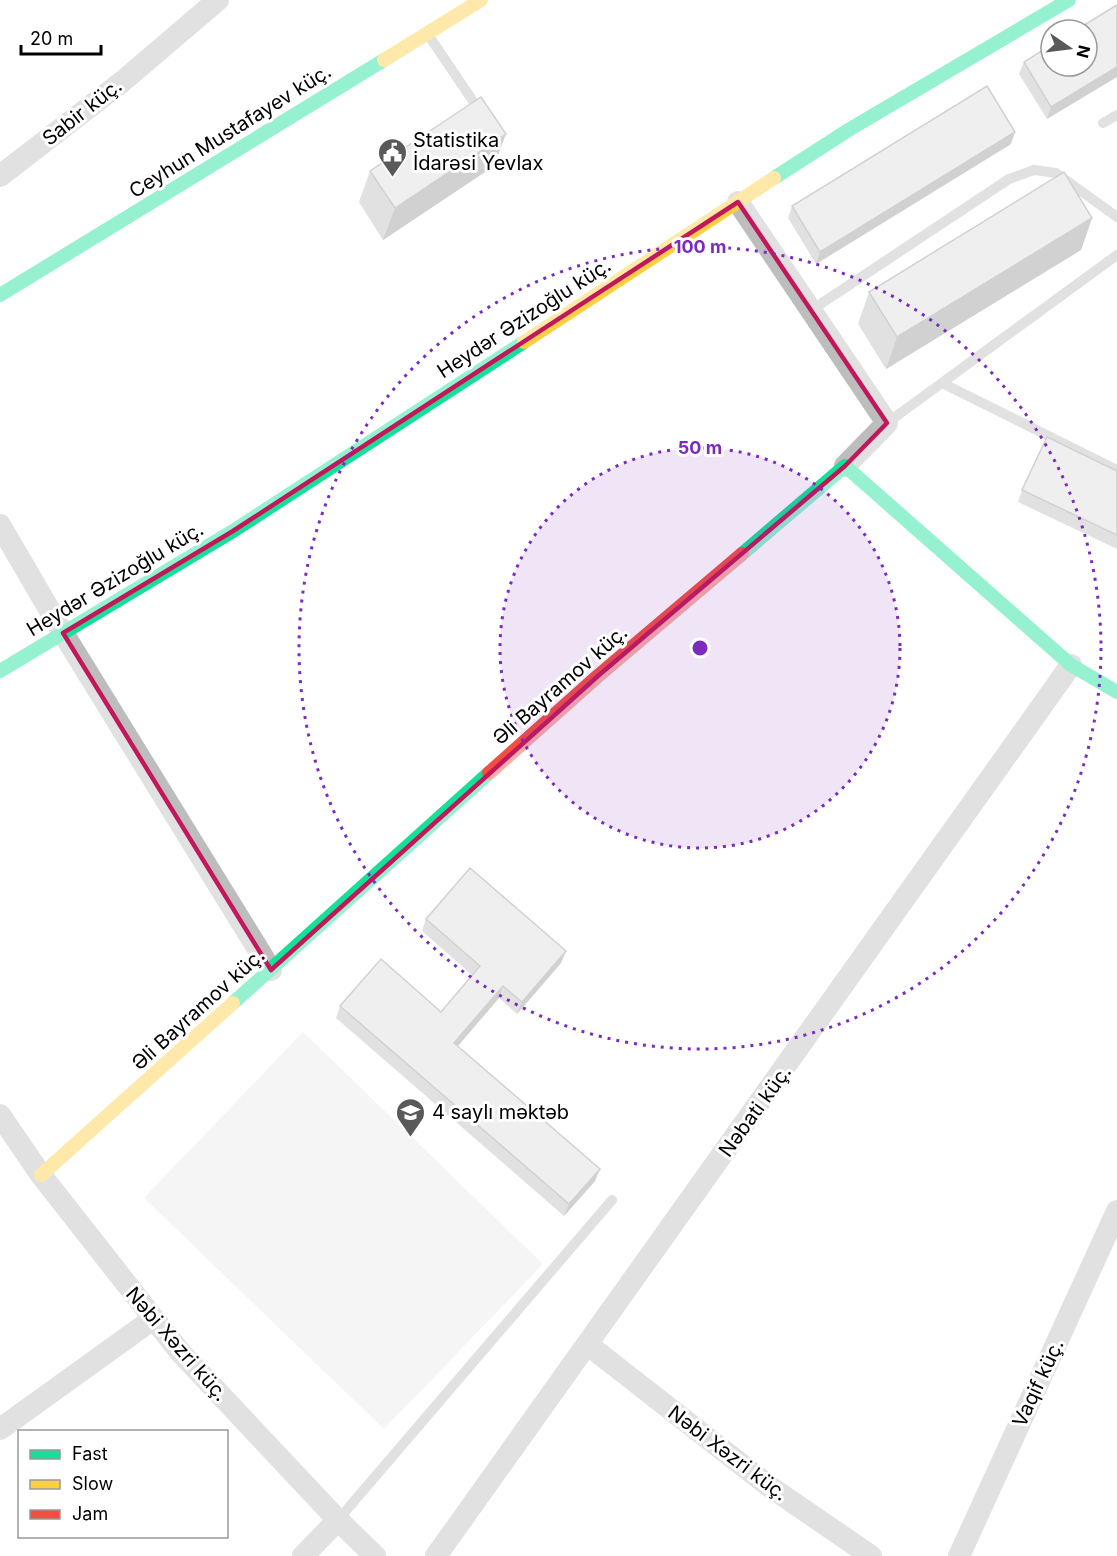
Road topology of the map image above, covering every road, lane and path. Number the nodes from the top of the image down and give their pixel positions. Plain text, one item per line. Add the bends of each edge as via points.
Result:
1 (218, 0) edge
2 (481, 0) edge
3 (1069, 0) edge
4 (427, 33) junction
5 (479, 110) edge
6 (1117, 115) edge
7 (1103, 123) dead end
8 (0, 176) edge
9 (738, 202) junction
10 (1117, 216) edge
11 (1117, 255) edge
12 (0, 295) edge
13 (810, 310) junction
14 (942, 383) junction
15 (887, 423) junction
16 (844, 466) junction
17 (1117, 470) edge
18 (0, 525) edge
19 (63, 633) junction
20 (1071, 665) junction
21 (0, 670) edge
22 (1117, 692) edge
23 (271, 970) junction
24 (0, 1115) edge
25 (41, 1175) junction
26 (612, 1200) dead end
27 (1117, 1211) edge
28 (153, 1319) junction
29 (587, 1344) junction
30 (0, 1429) edge
31 (338, 1520) junction
32 (303, 1556) edge
33 (375, 1556) edge
34 (436, 1556) edge
35 (871, 1556) edge
36 (959, 1556) edge

1 - 8 street, Sabir küç. via 123,81
2 - 4 street, Ceyhun Mustafayev küç.
3 - 9 street, Heydər Əzizoğlu küç. via 850,129
4 - 5 lane
4 - 12 street, Ceyhun Mustafayev küç.
6 - 7 lane
9 - 13 street
9 - 19 street, Heydər Əzizoğlu küç. via 233,531
10 - 13 lane via 1056,173 1034,170 1009,179
11 - 14 lane
13 - 15 street
14 - 15 lane
14 - 17 lane
15 - 16 street
16 - 20 street
16 - 23 street, Əli Bayramov küç. via 598,676
18 - 19 street
19 - 21 street, Heydər Əzizoğlu küç.
19 - 23 street
20 - 22 street
20 - 29 street, Nəbati küç.
23 - 25 street, Əli Bayramov küç.
24 - 25 street, Nəbi Xəzri küç.
25 - 28 street, Nəbi Xəzri küç.
26 - 31 lane
27 - 36 street, Vaqif küç.
28 - 30 street
28 - 31 street, Nəbi Xəzri küç.
29 - 34 street, Nəbati küç.
29 - 35 street, Nəbi Xəzri küç. via 769,1486
31 - 32 street
31 - 33 street, Nəbi Xəzri küç.

